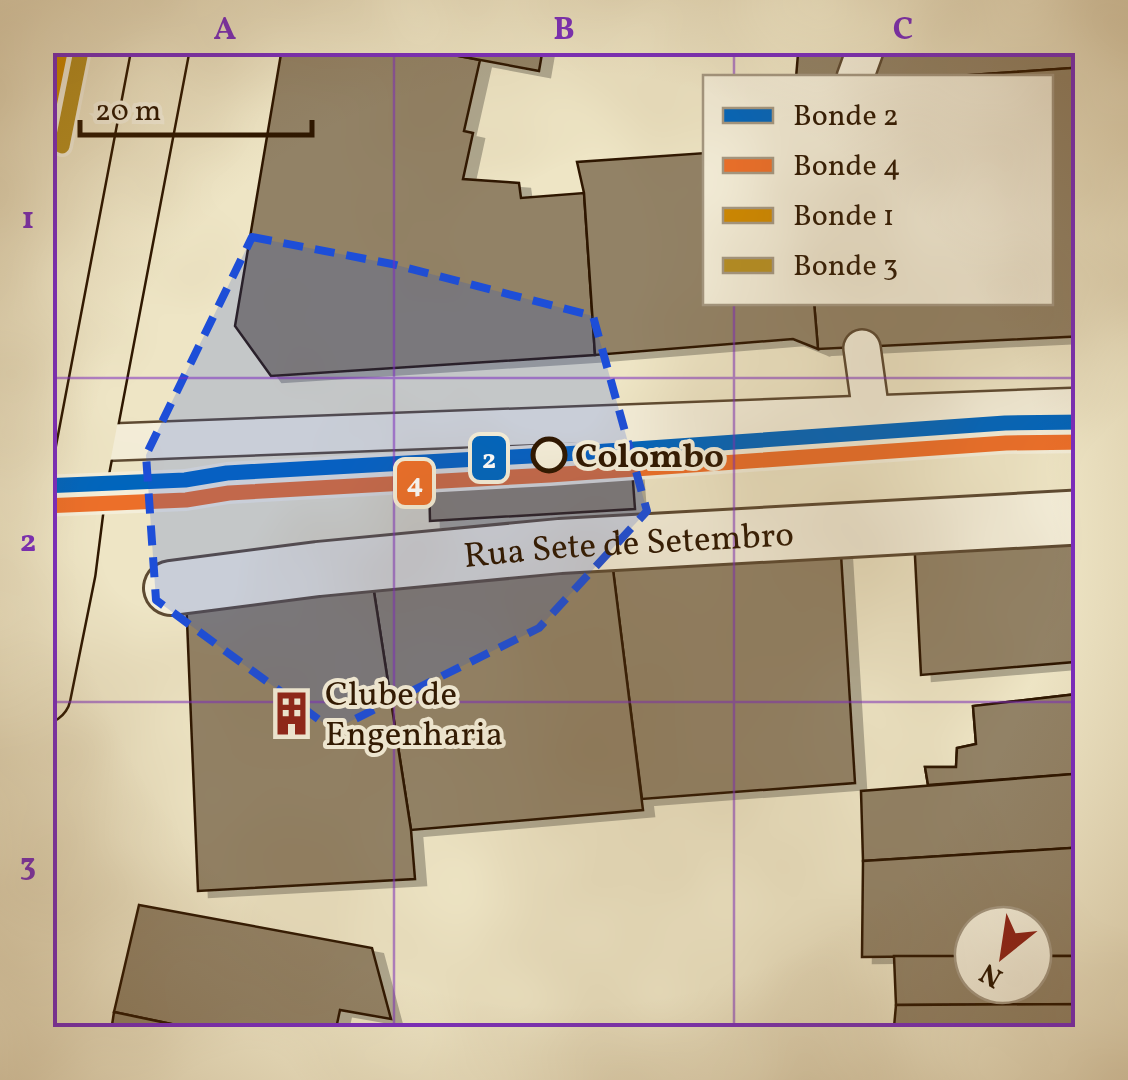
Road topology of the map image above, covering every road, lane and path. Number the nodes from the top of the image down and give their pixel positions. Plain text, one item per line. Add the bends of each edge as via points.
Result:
1 (162, 42) edge
2 (868, 42) edge
3 (856, 75) edge
4 (862, 348) dead end
5 (1086, 406) edge
6 (871, 413) junction
7 (86, 442) junction
8 (1086, 517) edge
9 (171, 588) dead end
10 (42, 696) edge

1 - 7 main road
2 - 3 lane
4 - 6 lane
5 - 6 lane
6 - 7 lane
7 - 10 main road
8 - 9 street, Rua Sete de Setembro via 560,546

